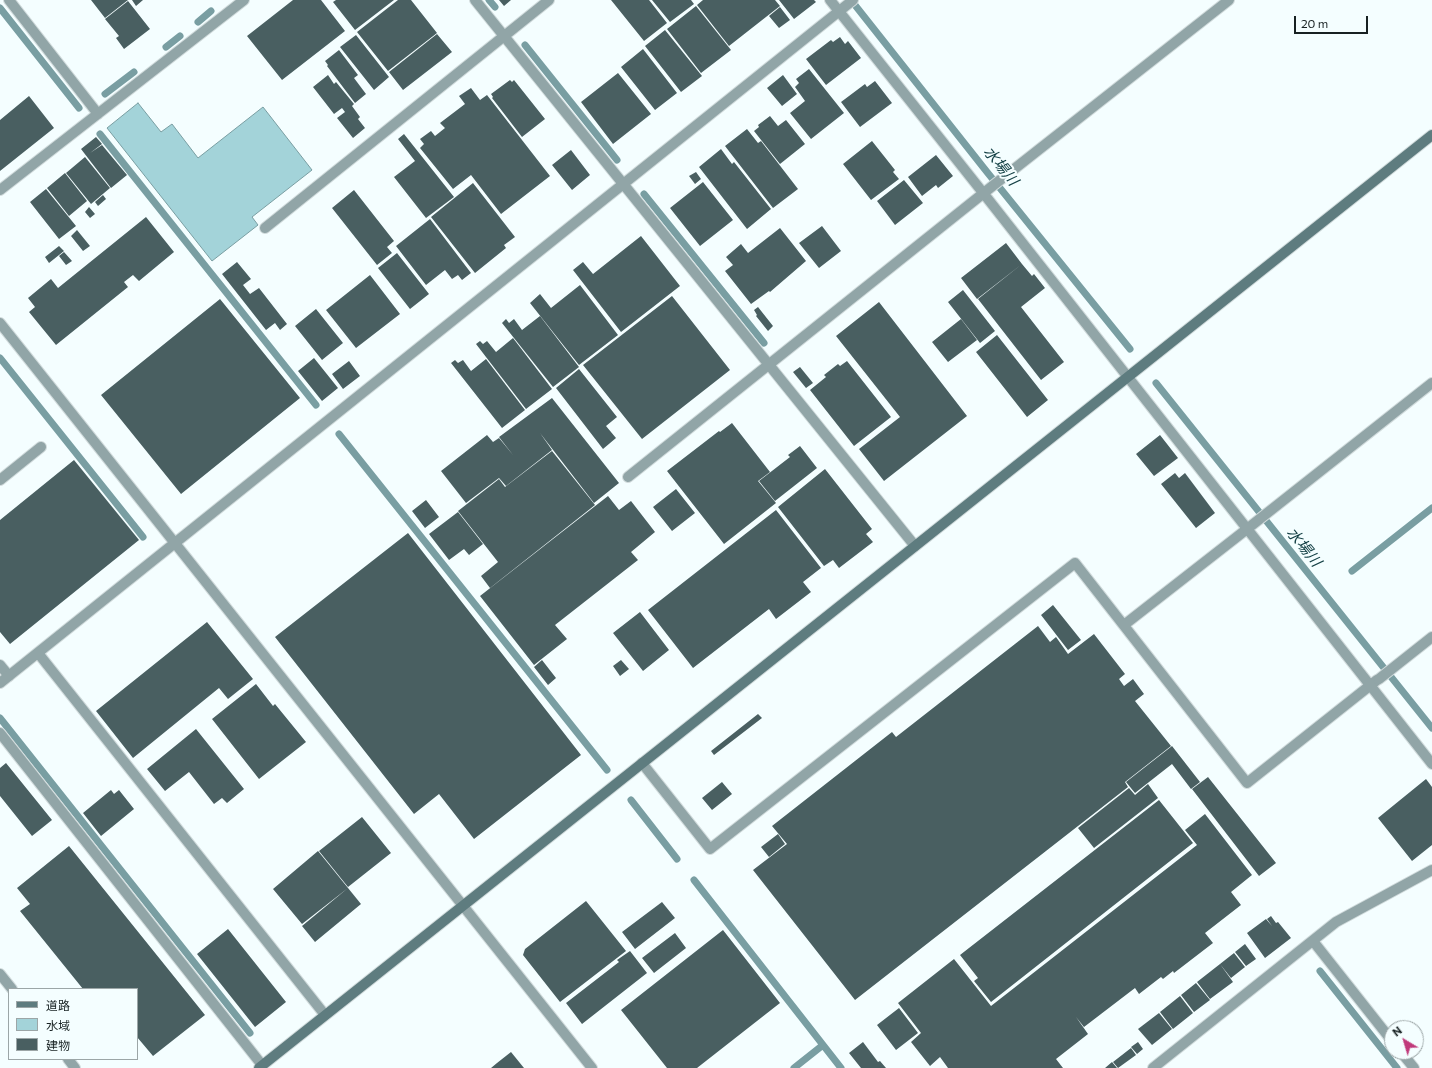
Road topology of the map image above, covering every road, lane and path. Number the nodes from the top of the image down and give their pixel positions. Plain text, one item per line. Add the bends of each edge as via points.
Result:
1 (10, 0) edge
2 (244, 0) edge
3 (475, 0) edge
4 (549, 0) edge
5 (830, 0) edge
6 (853, 0) edge
7 (1229, 0) edge
8 (842, 9) junction
9 (504, 36) junction
10 (98, 114) junction
11 (1432, 135) edge
12 (623, 184) junction
13 (0, 190) edge
14 (987, 191) junction
15 (265, 228) dead end
16 (0, 323) edge
17 (769, 365) junction
18 (1128, 377) junction
19 (1432, 383) edge
20 (41, 447) dead end
21 (628, 477) dead end
22 (0, 480) edge
23 (1250, 526) junction
24 (175, 544) junction
25 (915, 546) junction
26 (1124, 626) junction
27 (1432, 637) edge
28 (38, 653) junction
29 (0, 665) edge
30 (9, 676) junction
31 (0, 683) edge
32 (1370, 686) junction
33 (0, 733) edge
34 (642, 763) junction
35 (1432, 764) edge
36 (1432, 870) edge
37 (463, 905) junction
38 (1313, 941) junction
39 (0, 974) edge
40 (11, 988) edge
41 (325, 1015) junction
42 (1384, 1030) edge
43 (69, 1060) edge
44 (1408, 1060) edge
45 (260, 1066) edge
46 (75, 1068) edge
47 (592, 1068) edge
48 (1153, 1068) edge
49 (1414, 1068) edge

1 - 10 street
2 - 10 street
3 - 9 street
4 - 9 street
5 - 8 street
6 - 8 street
7 - 14 street
8 - 12 street
8 - 14 street
9 - 12 street
9 - 15 street
10 - 13 street
11 - 18 street
12 - 17 street
12 - 24 street
14 - 17 street
14 - 18 street
16 - 24 street
17 - 21 street
17 - 25 street
18 - 23 street
18 - 25 street
19 - 23 street
20 - 22 street
23 - 26 street
23 - 32 street
24 - 28 street
24 - 37 street
25 - 34 street
26 - 32 street via 1247,783
26 - 34 street via 1076,564 710,849
27 - 32 street
28 - 30 street
28 - 41 street
29 - 30 street
30 - 31 street
32 - 35 street
33 - 45 street
34 - 37 street
36 - 38 street via 1336,922
37 - 41 street
37 - 47 street
38 - 42 street
38 - 48 street
39 - 40 street
41 - 45 street
43 - 46 street
44 - 49 street

